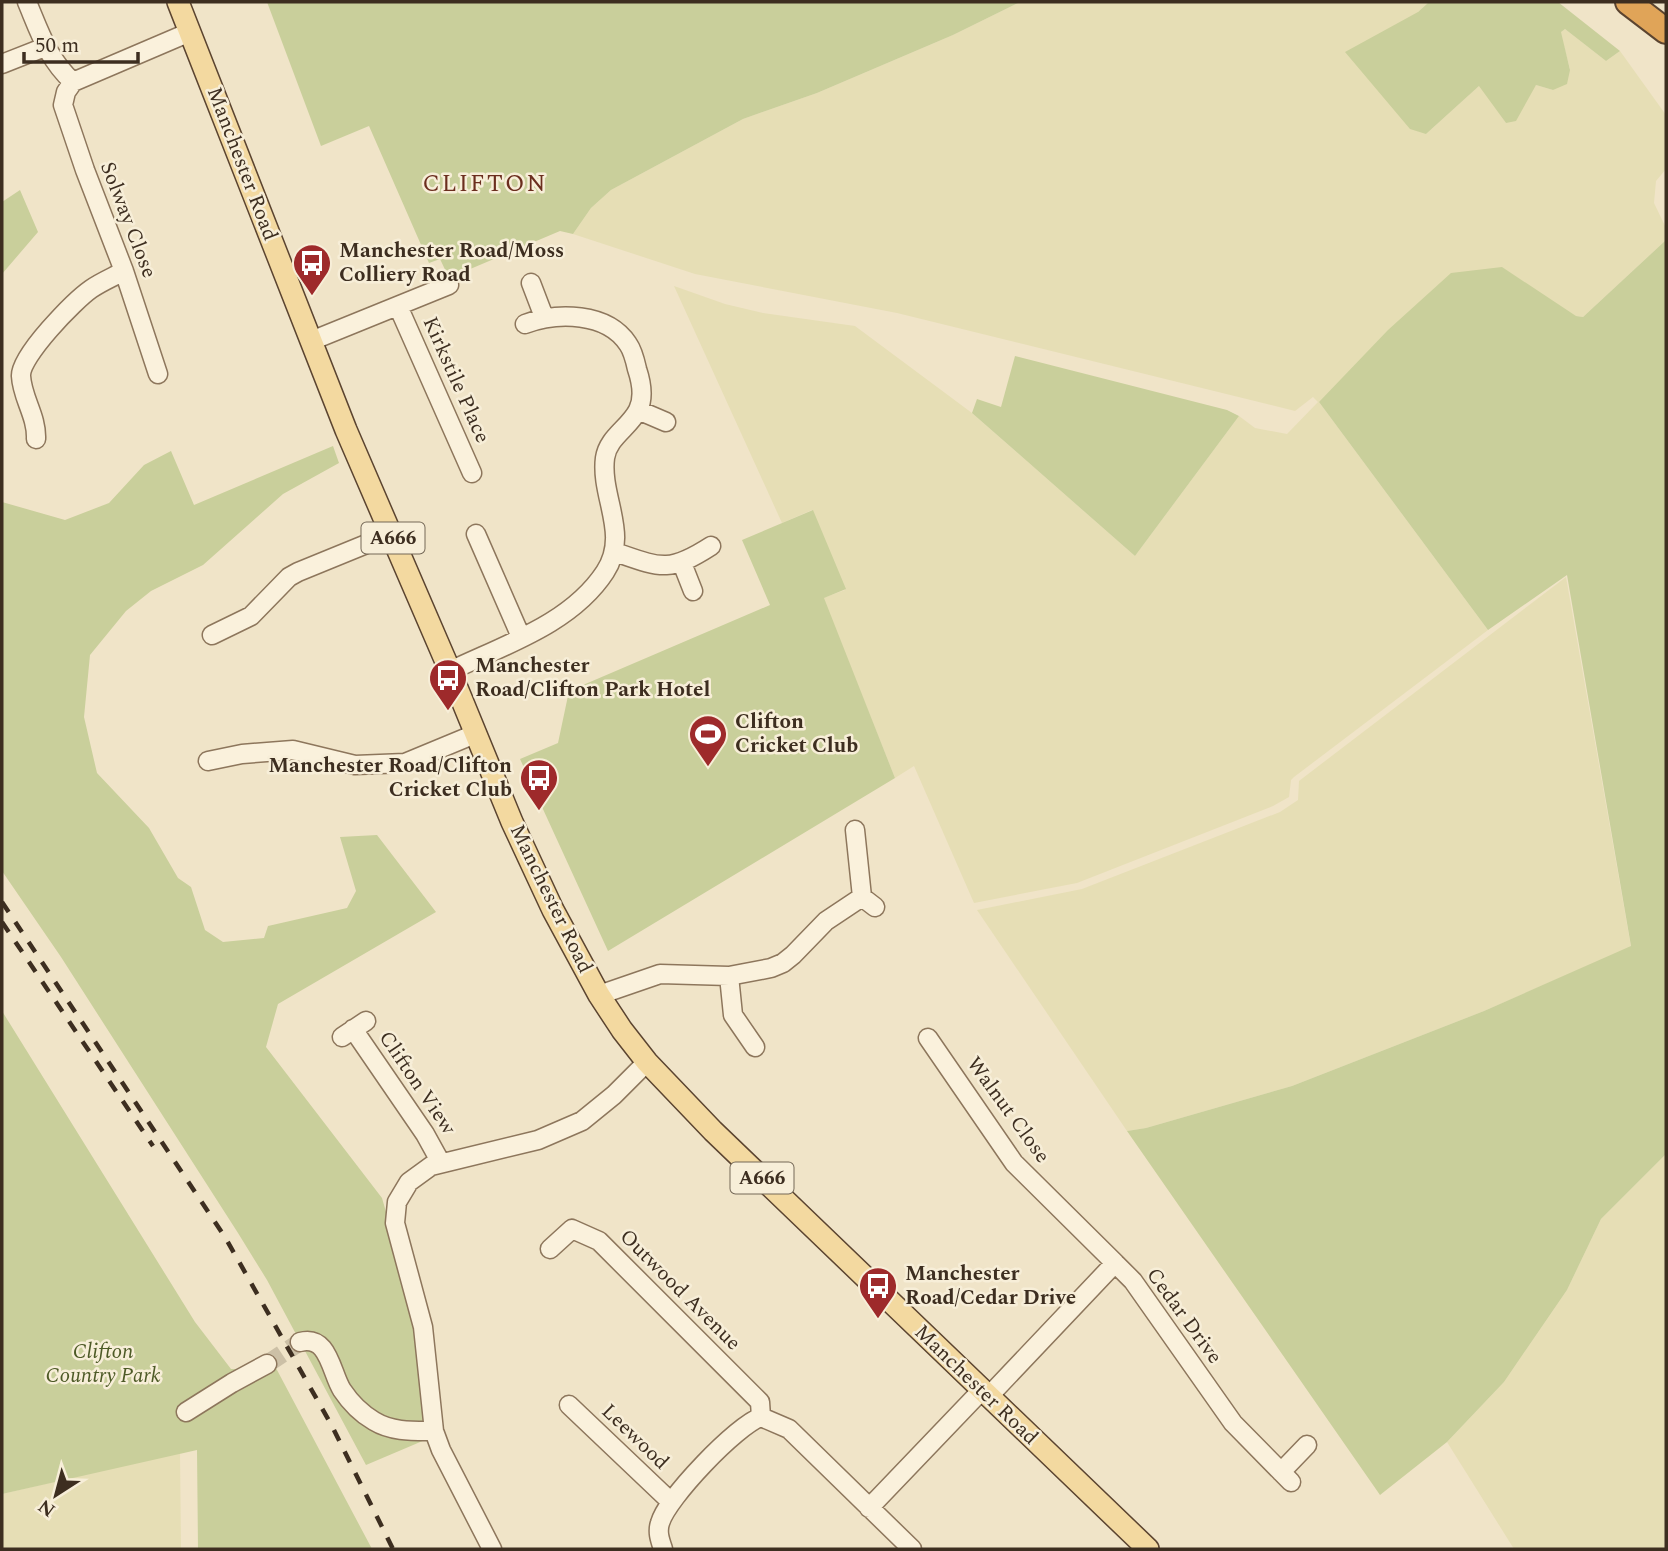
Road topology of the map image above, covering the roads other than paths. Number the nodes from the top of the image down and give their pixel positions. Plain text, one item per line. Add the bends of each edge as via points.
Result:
1 (27, 2) edge
2 (178, 2) edge
3 (1628, 2) edge
4 (1666, 31) edge
5 (190, 32) junction
6 (45, 47) junction
7 (2, 64) edge
8 (73, 82) junction
9 (124, 271) junction
10 (531, 283) dead end
11 (449, 285) dead end
12 (398, 306) junction
13 (544, 317) junction
14 (525, 324) dead end
15 (311, 341) junction
16 (158, 374) dead end
17 (638, 410) junction
18 (666, 422) dead end
19 (36, 439) dead end
20 (472, 473) dead end
21 (391, 534) junction
22 (476, 534) dead end
23 (711, 546) dead end
24 (615, 552) junction
25 (682, 563) junction
26 (693, 591) dead end
27 (212, 635) dead end
28 (520, 637) junction
29 (450, 671) junction
30 (475, 734) junction
31 (208, 761) dead end
32 (855, 830) dead end
33 (729, 976) junction
34 (599, 995) junction
35 (354, 1029) dead end
36 (928, 1038) dead end
37 (755, 1047) dead end
38 (647, 1062) junction
39 (441, 1163) junction
40 (550, 1249) dead end
41 (1115, 1263) junction
42 (300, 1342) dead end
43 (267, 1364) tunnel mouth
44 (985, 1394) junction
45 (566, 1401) dead end
46 (186, 1412) dead end
47 (761, 1417) junction
48 (434, 1431) junction
49 (1307, 1445) dead end
50 (670, 1501) junction
51 (869, 1508) junction
52 (492, 1549) edge
53 (663, 1549) edge
54 (912, 1549) edge
55 (1148, 1549) edge

1 - 6 street
2 - 5 main road, Manchester Road / A666
3 - 4 highway
5 - 8 street
5 - 15 main road, Manchester Road / A666
6 - 7 street
6 - 8 street
8 - 9 street, Solway Close via 63,105
9 - 16 street, Solway Close
9 - 19 street via 70,305 23,363 21,377 37,425
10 - 13 street
11 - 12 street
12 - 15 street
12 - 20 street, Kirkstile Place
13 - 14 street
13 - 17 street via 579,317 618,333 632,351 640,377
15 - 21 main road, Manchester Road / A666
17 - 18 street
17 - 24 street via 610,444 606,456
21 - 27 street via 289,577 251,616
21 - 29 main road, Manchester Road / A666
22 - 28 street via 492,554
23 - 25 street
24 - 25 street via 649,564
24 - 28 street via 584,598
25 - 26 street
28 - 29 street
29 - 30 main road, Manchester Road / A666
30 - 31 street via 405,763 355,765 293,750
30 - 34 main road, Manchester Road / A666 via 553,910
32 - 33 street via 868,902 826,920 783,963
33 - 34 street via 660,974
33 - 37 street via 733,1015
34 - 38 main road, Manchester Road / A666
35 - 39 street, Clifton View
36 - 41 street, Walnut Close via 1014,1164
38 - 39 street via 601,1106 569,1128 525,1144
38 - 44 main road, Manchester Road / A666
39 - 48 street via 409,1182 394,1215 423,1327
40 - 47 street, Outwood Avenue via 572,1229 599,1241 761,1402
41 - 44 street, Cedar Drive
41 - 49 street, Cedar Drive via 1133,1281 1233,1423 1286,1477
42 - 48 street via 307,1340 323,1349 344,1394 375,1422 405,1431
43 - 46 street
44 - 51 street, Cedar Drive
44 - 55 main road, Manchester Road / A666
45 - 50 street, Leewood
47 - 50 street via 744,1426
47 - 51 street via 789,1429
48 - 52 street
50 - 53 street via 659,1525
51 - 54 street

